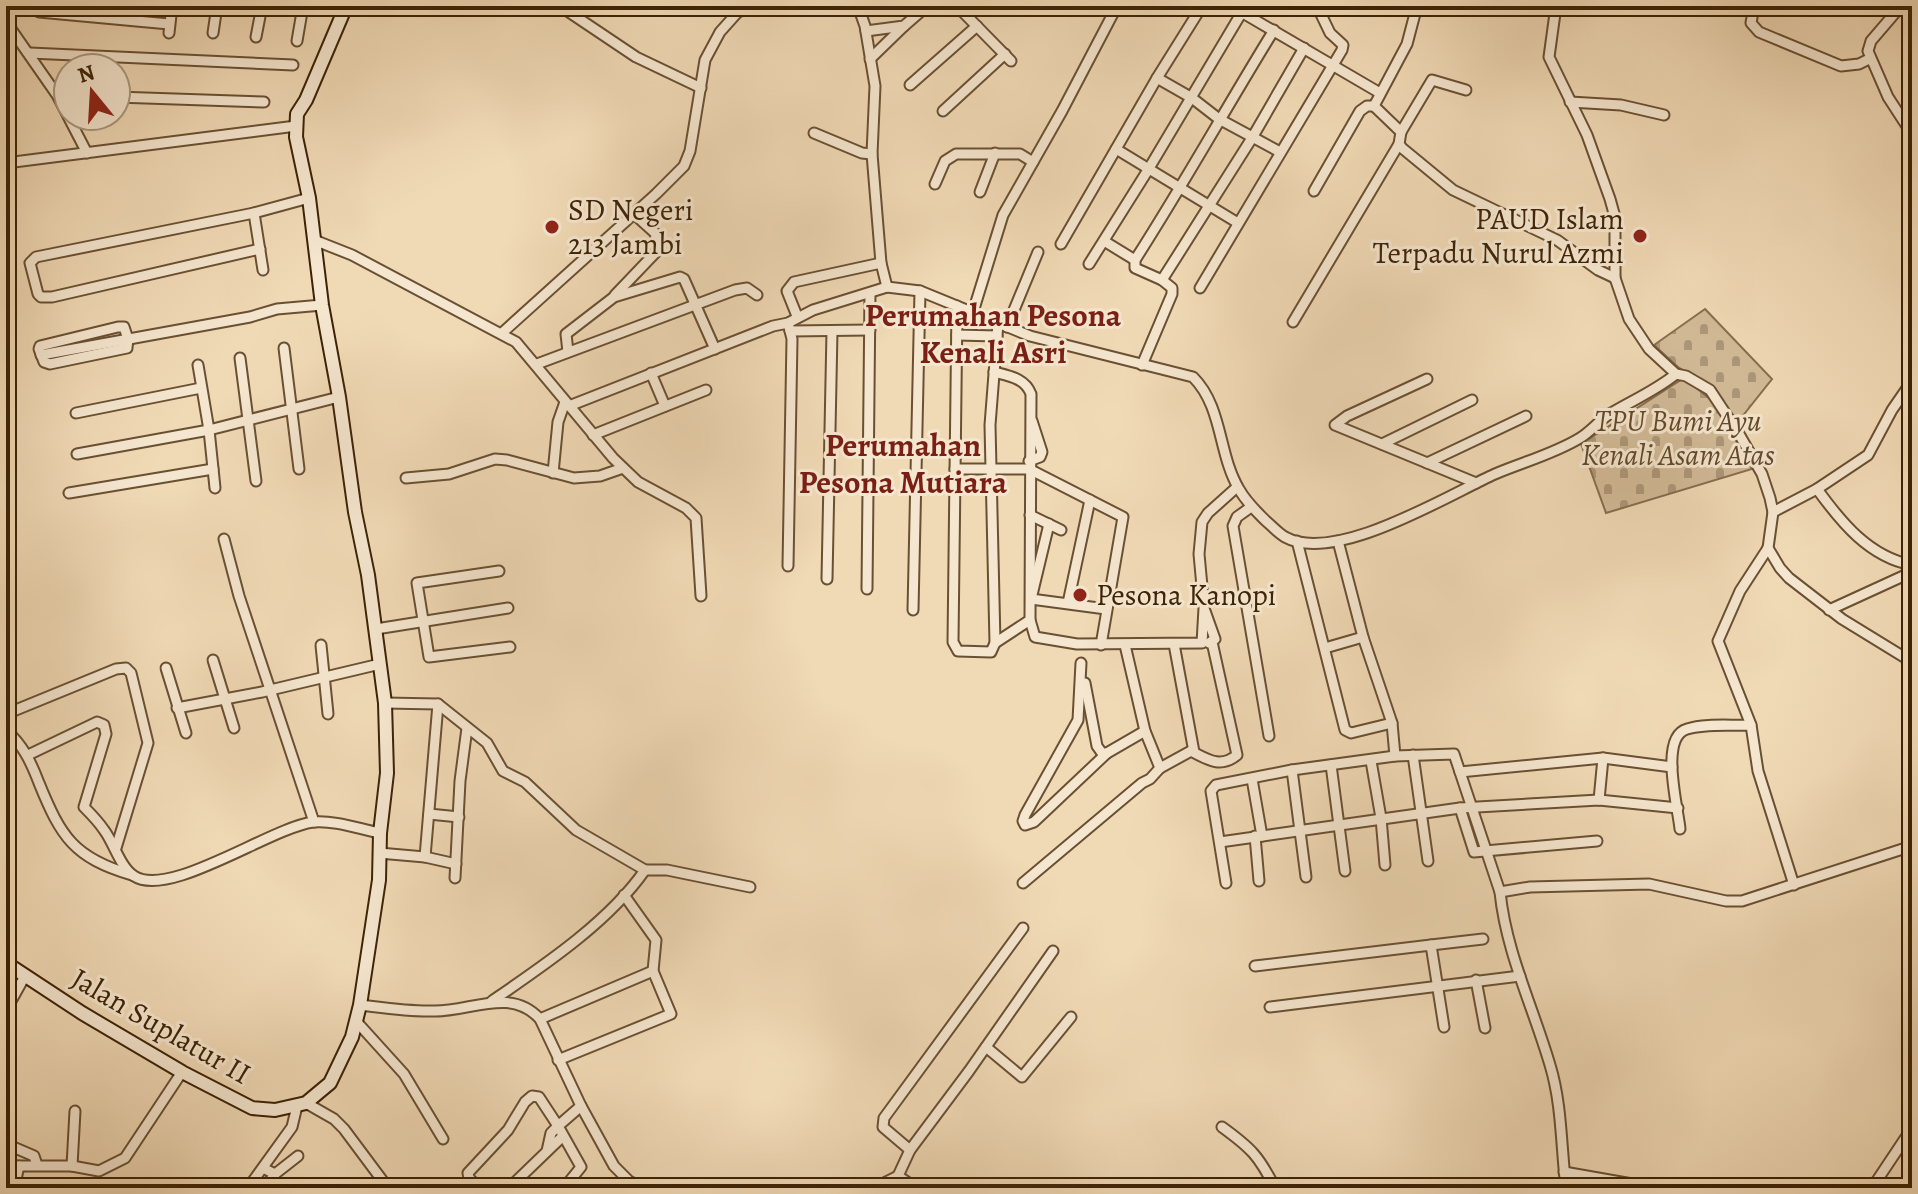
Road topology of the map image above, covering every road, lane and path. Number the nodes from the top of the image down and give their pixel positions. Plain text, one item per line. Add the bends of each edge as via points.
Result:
1 (8, 6) edge
2 (172, 6) edge
3 (217, 6) edge
4 (262, 6) edge
5 (303, 6) edge
6 (346, 6) edge
7 (560, 6) edge
8 (749, 6) edge
9 (858, 6) edge
10 (927, 6) edge
11 (957, 6) edge
12 (1117, 6) edge
13 (1202, 6) edge
14 (1231, 6) edge
15 (1317, 6) edge
16 (1417, 6) edge
17 (1556, 6) edge
18 (1754, 6) edge
19 (1901, 6) edge
20 (39, 12) dead end
21 (1242, 12) junction
22 (904, 26) junction
23 (977, 26) junction
24 (1274, 30) junction
25 (866, 31) junction
26 (213, 33) dead end
27 (256, 37) dead end
28 (297, 41) dead end
29 (1304, 48) junction
30 (30, 53) junction
31 (870, 59) junction
32 (1869, 59) junction
33 (293, 65) dead end
34 (1331, 65) junction
35 (1157, 78) junction
36 (52, 81) edge
37 (910, 85) dead end
38 (701, 88) junction
39 (1466, 90) dead end
40 (1380, 93) junction
41 (132, 98) edge
42 (1192, 98) junction
43 (264, 102) dead end
44 (1570, 102) junction
45 (1374, 106) junction
46 (943, 111) dead end
47 (1664, 115) dead end
48 (1219, 119) junction
49 (296, 126) junction
50 (78, 132) edge
51 (1401, 132) junction
52 (814, 133) dead end
53 (1912, 134) edge
54 (1252, 138) junction
55 (1399, 144) junction
56 (1116, 149) junction
57 (1280, 152) junction
58 (87, 153) junction
59 (995, 153) junction
60 (872, 154) junction
61 (1033, 162) junction
62 (6, 163) edge
63 (1148, 170) junction
64 (935, 184) dead end
65 (1180, 190) junction
66 (1314, 191) dead end
67 (980, 192) dead end
68 (309, 198) junction
69 (1210, 206) junction
70 (254, 213) junction
71 (634, 214) junction
72 (1238, 223) junction
73 (314, 240) junction
74 (1104, 241) junction
75 (1061, 244) dead end
76 (260, 249) junction
77 (1038, 252) dead end
78 (1135, 260) junction
79 (881, 263) junction
80 (1089, 264) dead end
81 (263, 270) dead end
82 (1615, 278) junction
83 (1162, 280) junction
84 (887, 287) junction
85 (1200, 288) dead end
86 (920, 291) junction
87 (870, 293) junction
88 (757, 295) dead end
89 (614, 297) junction
90 (322, 305) junction
91 (695, 305) junction
92 (957, 306) junction
93 (973, 312) junction
94 (1293, 322) dead end
95 (792, 323) junction
96 (1002, 325) junction
97 (870, 330) junction
98 (832, 331) junction
99 (502, 333) junction
100 (957, 335) junction
101 (997, 336) junction
102 (284, 348) dead end
103 (715, 349) junction
104 (568, 352) junction
105 (41, 355) dead end
106 (240, 358) dead end
107 (537, 364) junction
108 (198, 365) dead end
109 (1142, 365) junction
110 (994, 372) junction
111 (651, 373) junction
112 (1676, 374) junction
113 (1427, 379) dead end
114 (1912, 381) edge
115 (201, 388) junction
116 (706, 390) dead end
117 (339, 397) junction
118 (1472, 400) dead end
119 (567, 404) junction
120 (665, 406) junction
121 (292, 409) junction
122 (76, 413) dead end
123 (1526, 416) dead end
124 (249, 420) junction
125 (209, 430) junction
126 (593, 435) junction
127 (1382, 444) junction
128 (77, 454) dead end
129 (1427, 463) junction
130 (1029, 465) junction
131 (991, 467) junction
132 (623, 468) junction
133 (213, 469) junction
134 (299, 469) dead end
135 (955, 469) junction
136 (553, 473) junction
137 (406, 478) dead end
138 (256, 481) dead end
139 (1476, 483) junction
140 (1237, 487) junction
141 (215, 488) dead end
142 (1817, 489) junction
143 (69, 493) dead end
144 (1090, 500) junction
145 (1251, 507) junction
146 (1773, 512) junction
147 (1030, 515) junction
148 (1049, 524) junction
149 (1061, 530) dead end
150 (224, 539) dead end
151 (1297, 541) junction
152 (1338, 541) junction
153 (1768, 548) junction
154 (1912, 565) edge
155 (788, 566) dead end
156 (499, 571) dead end
157 (1912, 572) edge
158 (1901, 576) junction
159 (827, 579) dead end
160 (1912, 582) edge
161 (867, 589) dead end
162 (701, 596) dead end
163 (1031, 599) junction
164 (1068, 603) junction
165 (508, 608) dead end
166 (1106, 609) junction
167 (913, 610) dead end
168 (1829, 610) junction
169 (1030, 620) junction
170 (424, 621) junction
171 (376, 629) junction
172 (1363, 637) junction
173 (995, 643) junction
174 (1207, 643) junction
175 (1077, 644) junction
176 (1174, 644) junction
177 (321, 645) dead end
178 (1101, 645) junction
179 (1125, 645) junction
180 (510, 647) dead end
181 (1325, 648) junction
182 (213, 660) dead end
183 (1912, 662) edge
184 (1081, 663) junction
185 (380, 664) junction
186 (166, 668) dead end
187 (326, 676) junction
188 (270, 689) junction
189 (225, 696) junction
190 (385, 703) junction
191 (438, 704) junction
192 (176, 706) junction
193 (6, 714) edge
194 (328, 714) dead end
195 (1392, 723) junction
196 (1751, 725) junction
197 (234, 728) dead end
198 (467, 728) junction
199 (6, 730) edge
200 (1145, 731) junction
201 (186, 733) dead end
202 (1269, 736) dead end
203 (1194, 752) junction
204 (1107, 753) junction
205 (28, 755) junction
206 (1413, 755) junction
207 (1395, 756) junction
208 (1603, 758) junction
209 (1371, 761) junction
210 (1331, 765) junction
211 (1672, 767) junction
212 (1160, 768) junction
213 (1292, 770) junction
214 (1460, 772) junction
215 (1252, 779) junction
216 (1599, 800) junction
217 (1466, 808) junction
218 (1678, 808) junction
219 (1422, 813) junction
220 (429, 814) junction
221 (459, 817) junction
222 (1381, 818) junction
223 (314, 822) junction
224 (1340, 824) junction
225 (1680, 829) dead end
226 (1301, 830) junction
227 (380, 833) junction
228 (1259, 836) junction
229 (1597, 841) dead end
230 (1220, 842) junction
231 (1912, 846) edge
232 (116, 848) junction
233 (1487, 852) junction
234 (379, 853) junction
235 (425, 857) junction
236 (1428, 861) dead end
237 (456, 864) junction
238 (1385, 865) dead end
239 (645, 870) junction
240 (1345, 871) dead end
241 (132, 875) junction
242 (1306, 877) dead end
243 (455, 878) dead end
244 (1259, 881) dead end
245 (1023, 883) dead end
246 (1226, 883) dead end
247 (1794, 885) junction
248 (750, 887) dead end
249 (1500, 892) junction
250 (624, 895) junction
251 (1023, 928) dead end
252 (1483, 939) dead end
253 (1431, 945) junction
254 (1053, 951) dead end
255 (6, 963) edge
256 (1255, 966) dead end
257 (653, 971) junction
258 (25, 976) junction
259 (1520, 976) junction
260 (1476, 980) junction
261 (1439, 985) junction
262 (492, 1001) junction
263 (360, 1005) junction
264 (1270, 1007) dead end
265 (6, 1010) edge
266 (1071, 1017) dead end
267 (540, 1019) junction
268 (356, 1021) junction
269 (1444, 1027) dead end
270 (1485, 1028) dead end
271 (986, 1047) junction
272 (558, 1060) junction
273 (182, 1072) junction
274 (302, 1104) junction
275 (581, 1106) junction
276 (75, 1111) dead end
277 (558, 1126) junction
278 (1222, 1127) dead end
279 (1912, 1128) edge
280 (563, 1136) junction
281 (443, 1139) dead end
282 (6, 1144) edge
283 (910, 1150) junction
284 (547, 1151) junction
285 (298, 1156) dead end
286 (37, 1165) junction
287 (6, 1166) edge
288 (19, 1166) junction
289 (72, 1166) junction
290 (263, 1168) junction
291 (1564, 1172) junction
292 (275, 1174) junction
293 (898, 1176) junction
294 (1606, 1184) edge
295 (14, 1188) edge
296 (248, 1188) edge
297 (265, 1188) edge
298 (388, 1188) edge
299 (479, 1188) edge
300 (509, 1188) edge
301 (564, 1188) edge
302 (643, 1188) edge
303 (874, 1188) edge
304 (916, 1188) edge
305 (1275, 1188) edge
306 (1566, 1188) edge
307 (1655, 1188) edge
308 (1872, 1188) edge

1 - 30 street via 11,29
2 - 20 street via 169,29
3 - 26 street
4 - 27 street
5 - 28 street
6 - 49 street
7 - 38 street via 636,57
8 - 38 street via 720,32 705,60
9 - 25 street
10 - 22 street
11 - 23 street
12 - 61 street
13 - 35 street
14 - 21 street
15 - 34 street via 1330,33 1343,45
16 - 40 street via 1407,44
17 - 44 street via 1549,57
18 - 32 street via 1751,23 1759,32 1841,66
19 - 32 street via 1871,41
21 - 24 street
21 - 42 street
22 - 25 street
22 - 31 street
23 - 37 street
23 - 46 street via 1008,58
24 - 29 street
24 - 48 street
25 - 31 street
29 - 34 street
29 - 54 street
30 - 33 street
30 - 36 street
31 - 60 street via 875,86
32 - 53 street
34 - 40 street
34 - 57 street
35 - 42 street
35 - 56 street
38 - 71 street via 684,166
39 - 51 street via 1432,80
40 - 45 street
41 - 43 street
42 - 48 street
42 - 63 street
44 - 47 street via 1621,105
44 - 82 street via 1613,208
45 - 51 street
45 - 66 street via 1360,111
48 - 54 street
48 - 65 street
49 - 58 street
49 - 68 street
50 - 58 street
51 - 55 street
52 - 60 street
54 - 57 street
54 - 69 street
55 - 82 street via 1453,190 1557,240
55 - 94 street
56 - 63 street
56 - 75 street
57 - 72 street
58 - 62 street
59 - 61 street via 1020,154
59 - 64 street via 956,154 945,161
59 - 67 street
60 - 79 street
61 - 93 street via 1003,215
63 - 65 street
63 - 74 street
65 - 69 street
65 - 78 street
68 - 70 street
68 - 73 street
69 - 72 street
69 - 83 street
70 - 76 street
70 - 76 street via 36,257 30,263 38,294 52,297
71 - 89 street via 655,233 659,249
71 - 99 street
72 - 85 street
73 - 90 street
73 - 99 street
74 - 78 street
74 - 80 street
76 - 81 street
77 - 96 street
78 - 83 street via 1135,268
79 - 84 street
79 - 95 street via 794,282 787,291
82 - 112 street via 1637,333
83 - 109 street via 1172,294
84 - 86 street
84 - 87 street
86 - 92 street
86 - 167 street
87 - 95 street
87 - 97 street
88 - 91 street via 747,288
89 - 91 street via 680,277
89 - 104 street via 566,334
90 - 105 street
90 - 117 street
91 - 103 street
91 - 104 street
92 - 93 street
92 - 100 street
93 - 96 street
95 - 98 street
95 - 103 street
95 - 155 street
96 - 101 street
96 - 109 street
97 - 98 street
97 - 161 street
98 - 159 street
99 - 107 street
100 - 101 street
100 - 135 street
101 - 110 street
102 - 121 street
103 - 111 street
104 - 107 street
106 - 124 street
107 - 119 street
108 - 115 street
109 - 140 street via 1199,383 1216,415
110 - 130 street via 1028,386 1030,418 1042,452
110 - 131 street
111 - 119 street
111 - 120 street
112 - 139 street via 1580,438
112 - 146 street via 1710,390 1719,401 1762,474
113 - 127 street via 1335,425
114 - 142 street via 1870,452
115 - 122 street
115 - 125 street
116 - 120 street
117 - 121 street
117 - 171 street
118 - 127 street
119 - 126 street
119 - 136 street via 558,422
120 - 126 street
121 - 124 street
121 - 134 street
123 - 129 street
124 - 125 street
124 - 138 street
125 - 128 street
125 - 133 street
126 - 132 street
127 - 129 street
129 - 139 street
130 - 131 street
130 - 144 street
130 - 147 street
131 - 135 street
131 - 173 street
132 - 136 street via 574,478
132 - 162 street via 696,518
133 - 141 street
133 - 143 street
135 - 173 street via 954,647 987,654
136 - 137 street via 495,459 449,474
139 - 152 street via 1373,532
140 - 145 street
140 - 174 street via 1202,522 1199,554
142 - 146 street
142 - 154 street via 1862,541
144 - 164 street
144 - 166 street via 1124,519
145 - 151 street via 1284,537
145 - 202 street via 1233,526
146 - 153 street
147 - 148 street
147 - 163 street
148 - 149 street
148 - 163 street
150 - 188 street
151 - 152 street
151 - 181 street
152 - 172 street
153 - 168 street via 1789,578
153 - 196 street via 1740,591 1718,641
156 - 170 street via 417,583
157 - 158 street
158 - 160 street
158 - 168 street
163 - 164 street
163 - 169 street
164 - 166 street
165 - 170 street
166 - 178 street
168 - 183 street
169 - 173 street
169 - 175 street via 1035,637
170 - 171 street
170 - 180 street via 429,657
171 - 185 street
172 - 181 street
172 - 195 street
174 - 176 street
174 - 203 street via 1237,755 1227,762 1207,762
175 - 178 street
175 - 184 street
176 - 179 street
176 - 203 street
177 - 187 street
178 - 179 street
179 - 200 street
181 - 195 street via 1345,730
182 - 189 street
184 - 204 street via 1097,746
184 - 204 street via 1078,720 1025,815 1025,825
185 - 187 street
185 - 190 street
186 - 192 street
187 - 188 street
187 - 194 street
188 - 189 street
188 - 223 street
189 - 192 street
189 - 197 street
190 - 191 street
190 - 227 street via 387,773
191 - 198 street
191 - 220 street
192 - 201 street
193 - 232 street via 116,669 131,673 148,743
195 - 207 street
196 - 211 street via 1681,732 1671,749
196 - 247 street via 1758,771
198 - 221 street
198 - 239 street via 487,743 503,771 525,782 576,830
199 - 205 street
200 - 204 street
200 - 212 street
203 - 212 street
205 - 232 street via 97,722 104,725 106,734 84,807
205 - 241 street via 67,840 82,855
206 - 207 street
206 - 214 street via 1454,754
206 - 219 street
207 - 209 street
208 - 211 street
208 - 214 street
208 - 216 street
209 - 210 street
209 - 222 street
210 - 213 street
210 - 224 street
211 - 218 street
212 - 245 street
213 - 215 street
213 - 226 street
214 - 217 street
215 - 228 street
215 - 230 street via 1212,788
216 - 217 street
216 - 218 street
217 - 219 street
217 - 233 street via 1472,850
218 - 225 street
219 - 222 street
219 - 236 street
220 - 221 street
220 - 235 street
221 - 237 street
222 - 224 street
222 - 238 street
223 - 227 street
223 - 241 street via 187,874 162,880
224 - 226 street
224 - 240 street
226 - 228 street
226 - 242 street
227 - 234 street
228 - 230 street
228 - 244 street
229 - 233 street
230 - 246 street
231 - 247 street
232 - 241 street
233 - 249 street
234 - 235 street
234 - 263 street
235 - 237 street
237 - 243 street
239 - 248 street
239 - 250 street
247 - 249 street via 1726,901 1649,884
249 - 259 street
250 - 257 street via 656,940
250 - 262 street via 556,955
251 - 283 street via 884,1118 883,1127
252 - 253 street
253 - 256 street
253 - 261 street
254 - 271 street
255 - 258 street, Jalan Suplatur II
257 - 267 street
257 - 272 street via 670,1016
258 - 265 street
258 - 273 street, Jalan Suplatur II
259 - 260 street
259 - 291 street via 1551,1066
260 - 261 street
260 - 270 street
261 - 264 street
261 - 269 street
262 - 263 street via 436,1011
262 - 267 street via 523,1006
263 - 268 street
266 - 271 street via 1022,1077
267 - 272 street
268 - 274 street via 330,1083
268 - 281 street via 404,1074
271 - 283 street
272 - 275 street
273 - 274 street, Jalan Suplatur II via 252,1108
273 - 289 street via 125,1158 99,1171
274 - 290 street
274 - 298 street via 334,1119
275 - 277 street
275 - 302 street via 620,1174
276 - 289 street
277 - 280 street
277 - 284 street
277 - 299 street via 539,1097 529,1098 468,1173
278 - 305 street via 1251,1148
279 - 308 street
280 - 284 street
280 - 301 street via 581,1167
282 - 286 street via 34,1156
283 - 293 street
284 - 300 street
285 - 292 street
286 - 288 street
286 - 289 street
287 - 288 street
288 - 295 street
290 - 292 street
290 - 296 street
291 - 294 street
291 - 306 street
292 - 297 street
293 - 303 street
293 - 304 street
294 - 307 street

